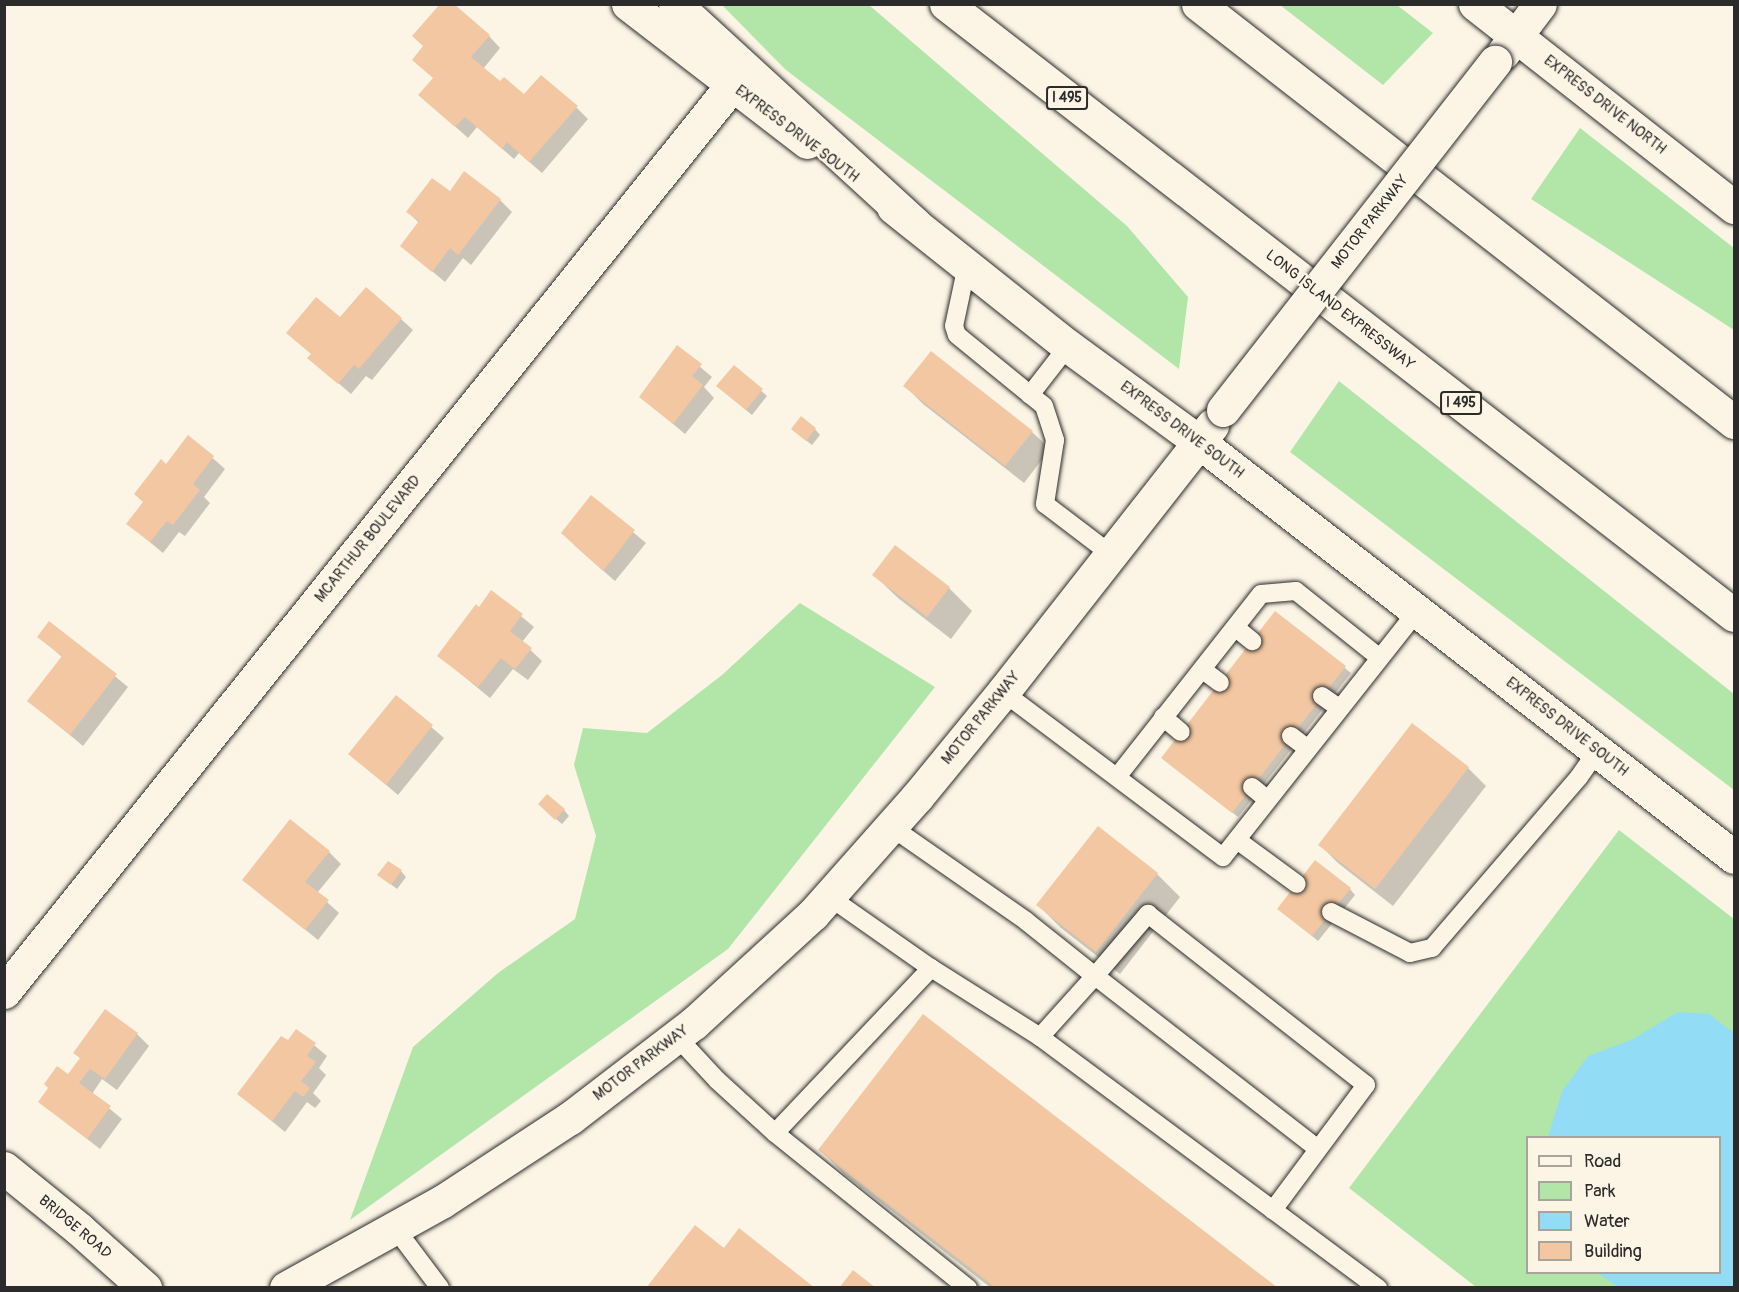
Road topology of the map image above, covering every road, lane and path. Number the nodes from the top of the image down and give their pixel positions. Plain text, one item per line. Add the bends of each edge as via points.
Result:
1 (628, 4) edge
2 (675, 4) edge
3 (946, 4) edge
4 (1198, 4) edge
5 (1475, 4) edge
6 (1540, 4) edge
7 (1516, 36) junction
8 (732, 85) junction
9 (1734, 207) edge
10 (915, 224) junction
11 (966, 265) junction
12 (1068, 346) junction
13 (1030, 395) junction
14 (1734, 422) edge
15 (1199, 442) junction
16 (1112, 555) junction
17 (1417, 611) junction
18 (1734, 615) edge
19 (1236, 628) junction
20 (1252, 641) dead end
21 (1380, 658) junction
22 (1203, 670) junction
23 (1220, 683) dead end
24 (1003, 692) junction
25 (1322, 696) dead end
26 (1339, 708) junction
27 (1163, 717) junction
28 (1181, 732) dead end
29 (1291, 736) dead end
30 (1308, 749) junction
31 (1598, 750) junction
32 (1117, 777) junction
33 (1252, 787) dead end
34 (1267, 798) junction
35 (890, 826) junction
36 (1237, 840) junction
37 (1734, 857) edge
38 (1297, 884) dead end
39 (828, 896) junction
40 (1331, 912) dead end
41 (930, 968) junction
42 (1095, 976) junction
43 (4, 992) edge
44 (677, 1037) junction
45 (1040, 1037) junction
46 (775, 1133) junction
47 (1318, 1149) junction
48 (4, 1168) edge
49 (1273, 1209) junction
50 (395, 1228) junction
51 (145, 1287) edge
52 (286, 1287) edge
53 (440, 1287) edge
54 (968, 1287) edge
55 (1378, 1287) edge

1 - 8 main road, EXPRESS DRIVE SOUTH
2 - 10 main road
3 - 18 main road, LONG ISLAND EXPRESSWAY / I 495
4 - 14 main road
5 - 7 main road, EXPRESS DRIVE NORTH
6 - 7 main road, MOTOR PARKWAY
7 - 9 main road, EXPRESS DRIVE NORTH
7 - 15 main road, MOTOR PARKWAY, bridge
8 - 10 main road, EXPRESS DRIVE SOUTH
8 - 43 main road, MCARTHUR BOULEVARD
10 - 11 main road, EXPRESS DRIVE SOUTH
11 - 12 main road, EXPRESS DRIVE SOUTH
11 - 13 lane via 954,326 957,335
12 - 13 lane
12 - 15 main road, EXPRESS DRIVE SOUTH
13 - 16 lane via 1044,406 1055,440 1045,504
15 - 16 main road, MOTOR PARKWAY
15 - 17 main road, EXPRESS DRIVE SOUTH
16 - 24 main road, MOTOR PARKWAY
17 - 21 lane
17 - 31 main road, EXPRESS DRIVE SOUTH
19 - 20 lane
19 - 21 lane via 1261,594 1296,591
19 - 22 lane
21 - 26 lane
22 - 23 lane
22 - 27 lane
24 - 32 lane
24 - 35 main road, MOTOR PARKWAY
25 - 26 lane
26 - 30 lane
27 - 28 lane
27 - 32 lane
29 - 30 lane
30 - 34 lane
31 - 37 main road, EXPRESS DRIVE SOUTH
31 - 40 lane via 1432,948 1410,953
32 - 36 lane via 1223,856
33 - 34 lane
34 - 36 lane
35 - 39 main road, MOTOR PARKWAY
35 - 42 lane via 1026,921
36 - 38 lane
39 - 41 lane
39 - 44 main road, MOTOR PARKWAY
41 - 45 lane
41 - 46 lane
42 - 45 lane
42 - 47 lane
42 - 47 lane via 1148,914 1251,992 1366,1085
44 - 46 lane
44 - 50 main road, MOTOR PARKWAY via 570,1118
45 - 49 lane
46 - 54 lane
47 - 49 lane
48 - 51 main road, BRIDGE ROAD
49 - 55 lane
50 - 52 main road, MOTOR PARKWAY
50 - 53 lane

